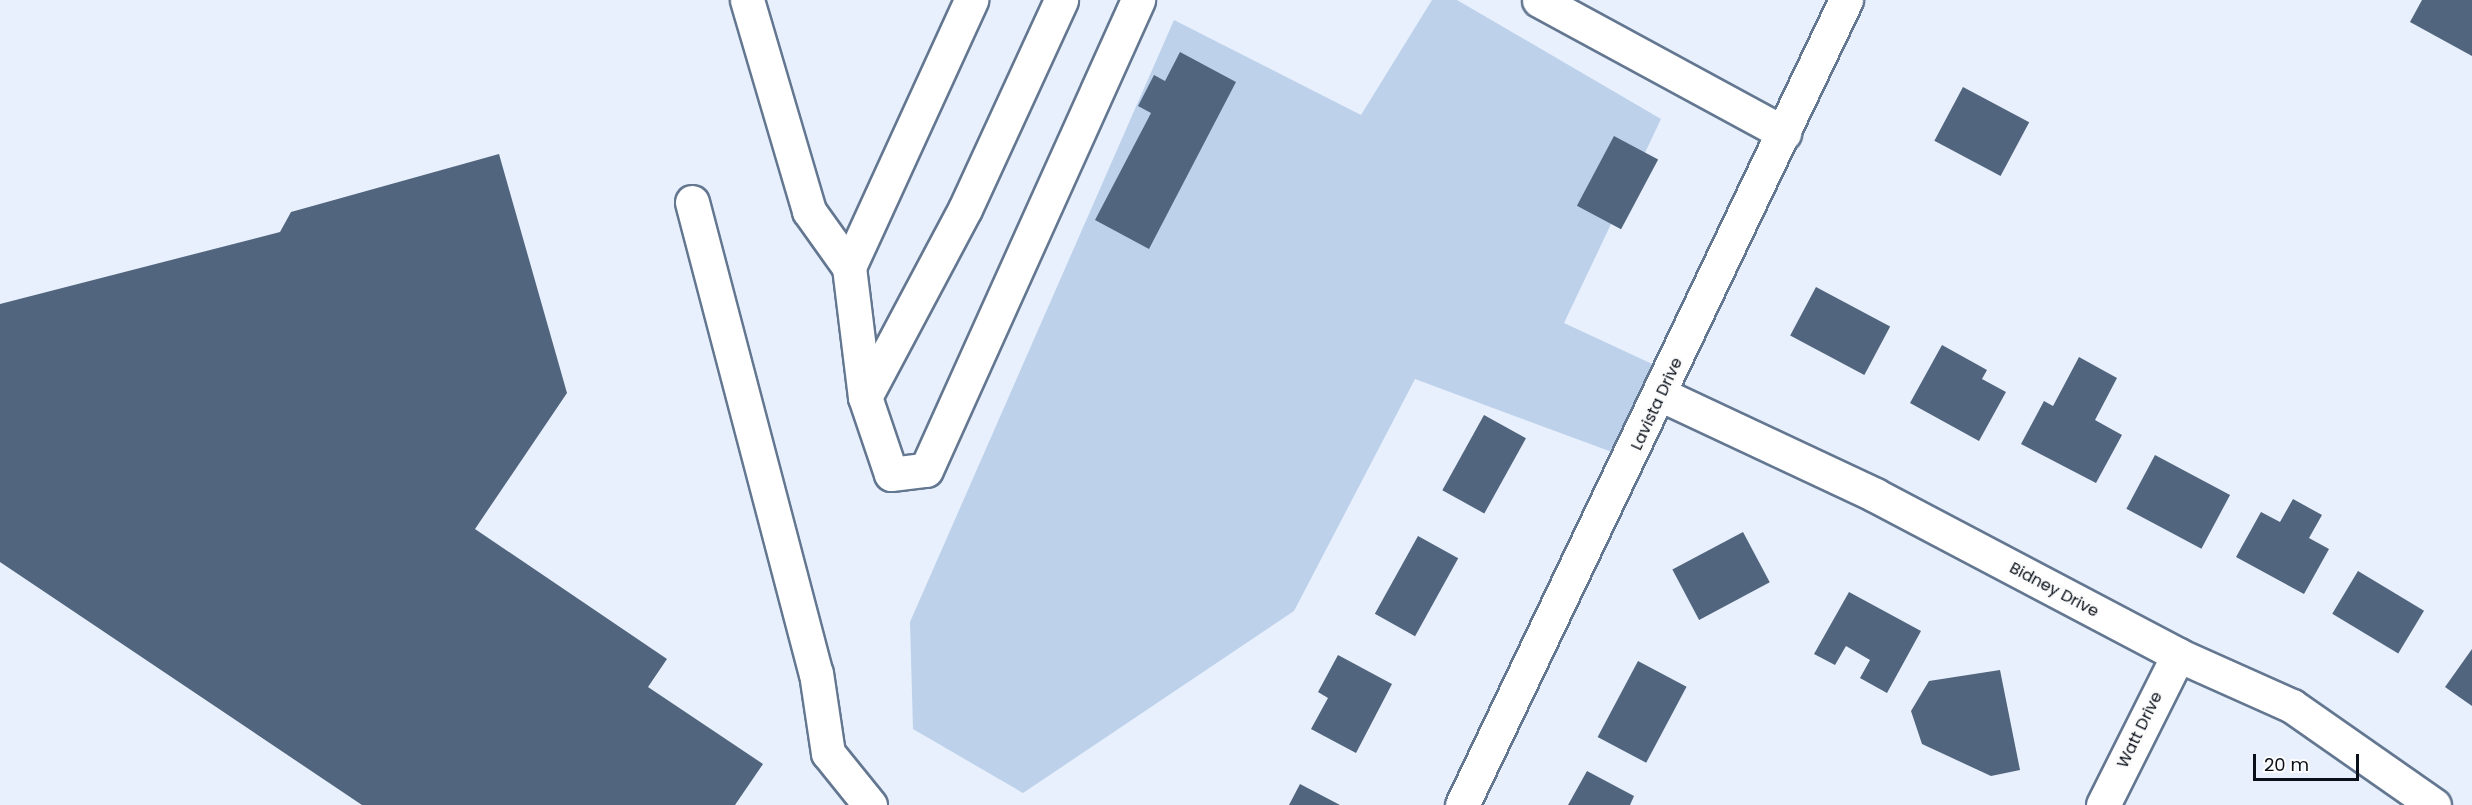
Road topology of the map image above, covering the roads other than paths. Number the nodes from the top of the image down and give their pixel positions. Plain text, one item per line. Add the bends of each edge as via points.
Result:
1 (747, 0) edge
2 (971, 0) edge
3 (1061, 0) edge
4 (1138, 0) edge
5 (1539, 0) edge
6 (1846, 0) edge
7 (1784, 133) junction
8 (692, 202) dead end
9 (849, 267) junction
10 (1662, 395) junction
11 (866, 396) junction
12 (2178, 655) junction
13 (870, 805) edge
14 (1462, 805) edge
15 (2103, 805) edge
16 (2434, 805) edge

1 - 9 street via 809,211
2 - 9 street
3 - 11 street via 965,209
4 - 11 street via 926,470 891,474
5 - 7 street
6 - 7 street, Lavista Drive
7 - 10 street, Lavista Drive
8 - 13 street via 816,673 828,753 863,790
9 - 11 street
10 - 12 street, Bidney Drive via 1875,495
10 - 14 street, Lavista Drive
12 - 15 street, Watt Drive
12 - 16 street, Bidney Drive via 2292,706

